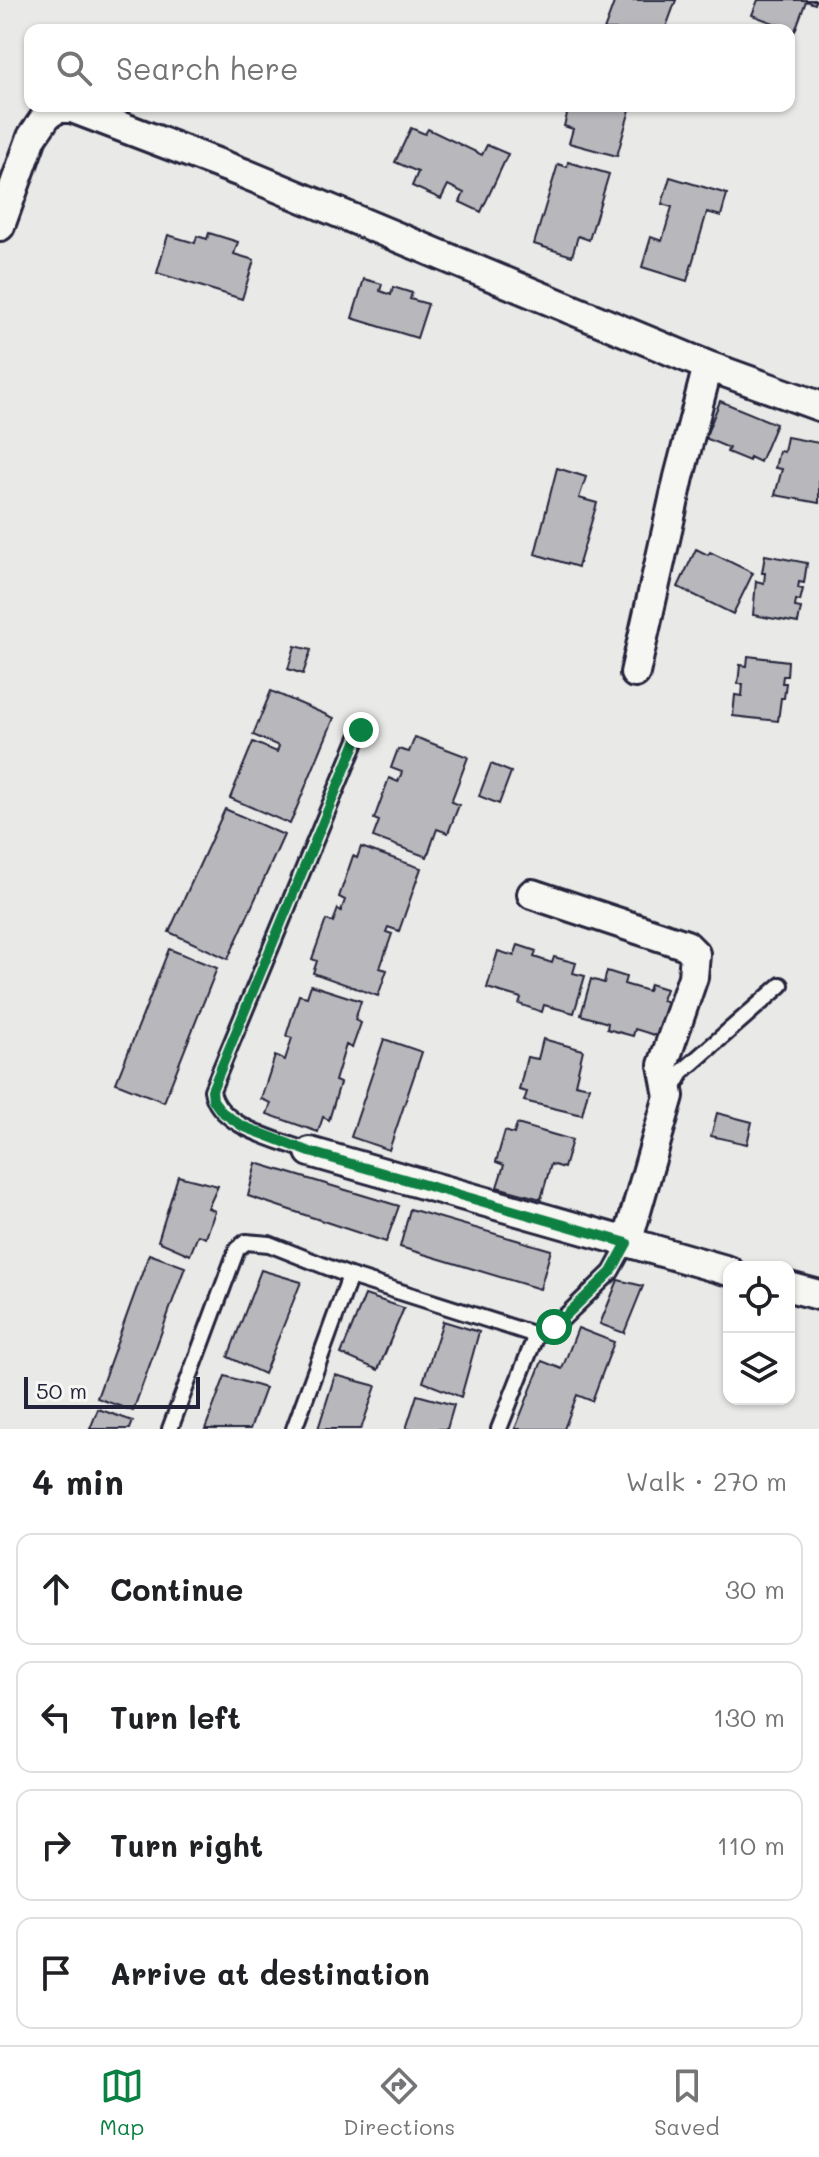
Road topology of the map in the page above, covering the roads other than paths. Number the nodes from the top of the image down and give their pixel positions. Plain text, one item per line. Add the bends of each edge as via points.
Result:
1 (53, 112) edge
2 (83, 112) edge
3 (0, 226) edge
4 (708, 366) junction
5 (819, 406) edge
6 (635, 673) dead end
7 (361, 730) dead end
8 (532, 894) dead end
9 (781, 985) dead end
10 (669, 1096) junction
11 (310, 1152) joint
12 (627, 1243) junction
13 (723, 1269) edge
14 (350, 1276) junction
15 (795, 1289) edge
16 (819, 1295) edge
17 (536, 1335) junction
18 (170, 1429) edge
19 (294, 1429) edge
20 (499, 1429) edge

1 - 3 street via 39,124
2 - 4 street
4 - 5 street
4 - 6 street
7 - 11 lane via 212,1090 222,1112 242,1126
8 - 10 street via 686,945 695,954 693,977 663,1065
9 - 10 lane via 683,1071
10 - 12 street
11 - 12 street
12 - 13 street
12 - 17 lane via 611,1272 554,1327
14 - 17 lane
14 - 18 lane via 269,1244 246,1242 237,1249
14 - 19 lane
15 - 16 street
17 - 20 lane

